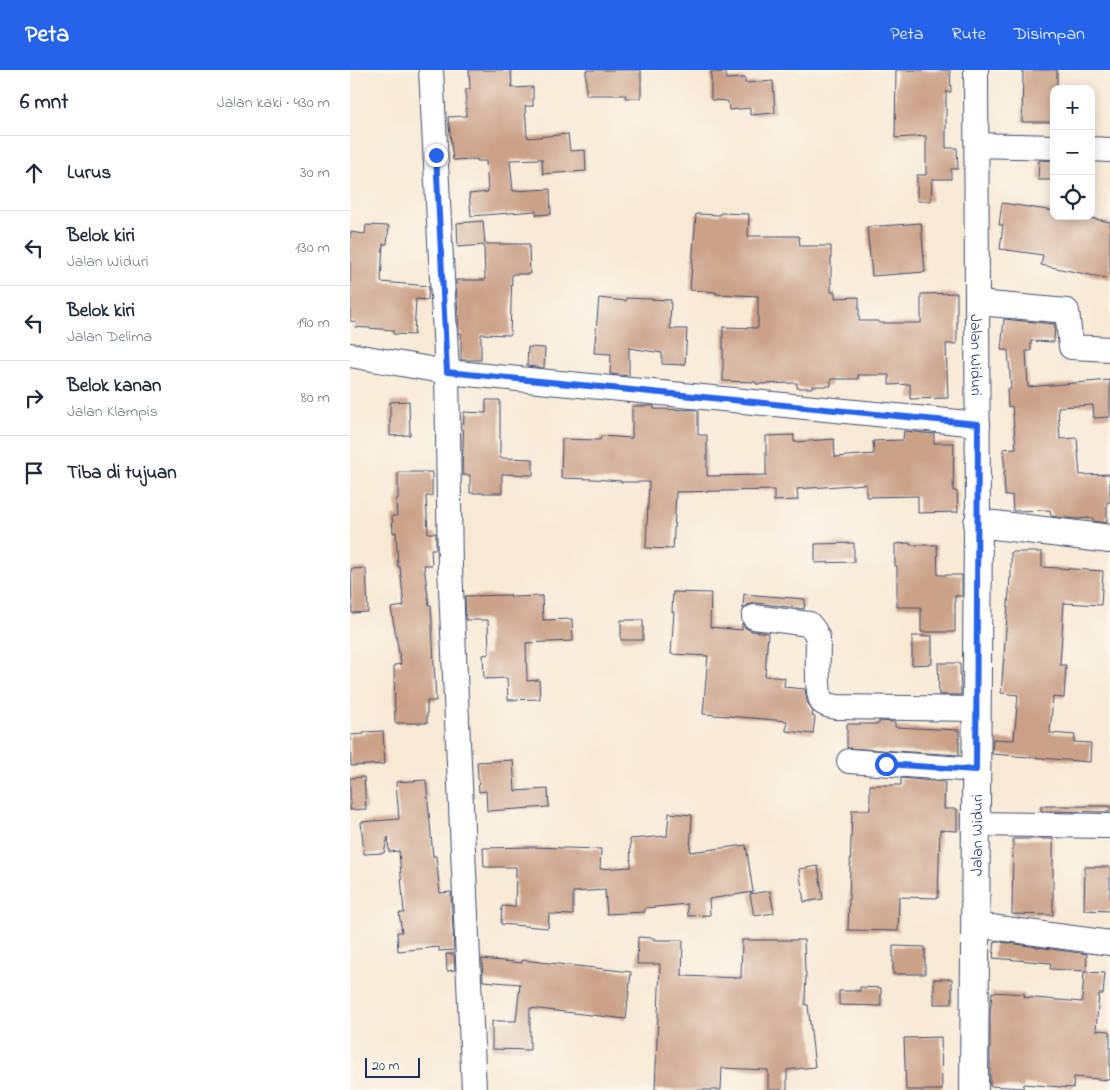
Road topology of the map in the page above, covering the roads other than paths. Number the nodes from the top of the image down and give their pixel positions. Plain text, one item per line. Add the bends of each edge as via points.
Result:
1 (431, 70) edge
2 (976, 70) edge
3 (977, 145) junction
4 (1050, 147) edge
5 (1095, 149) edge
6 (1110, 150) edge
7 (978, 303) junction
8 (1110, 349) edge
9 (350, 355) edge
10 (447, 372) junction
11 (978, 424) junction
12 (978, 523) junction
13 (1110, 539) edge
14 (754, 618) dead end
15 (978, 709) junction
16 (849, 762) dead end
17 (976, 770) junction
18 (976, 824) junction
19 (1110, 826) edge
20 (976, 925) junction
21 (1110, 943) edge
22 (474, 1090) edge
23 (974, 1090) edge

1 - 10 street
2 - 3 street, Jalan Widuri
3 - 4 street
3 - 7 street, Jalan Widuri
5 - 6 street
7 - 8 street via 1067,311 1071,347
7 - 11 street, Jalan Widuri
9 - 10 street
10 - 11 street
10 - 22 street via 450,567
11 - 12 street, Jalan Widuri
12 - 13 main road
12 - 15 main road, Jalan Widuri
14 - 15 street via 808,624 814,630 818,638 819,689 824,704 837,707
15 - 17 main road, Jalan Widuri
16 - 17 street
17 - 18 main road, Jalan Widuri
18 - 19 street
18 - 20 main road, Jalan Widuri
20 - 21 street
20 - 23 main road, Jalan Widuri

